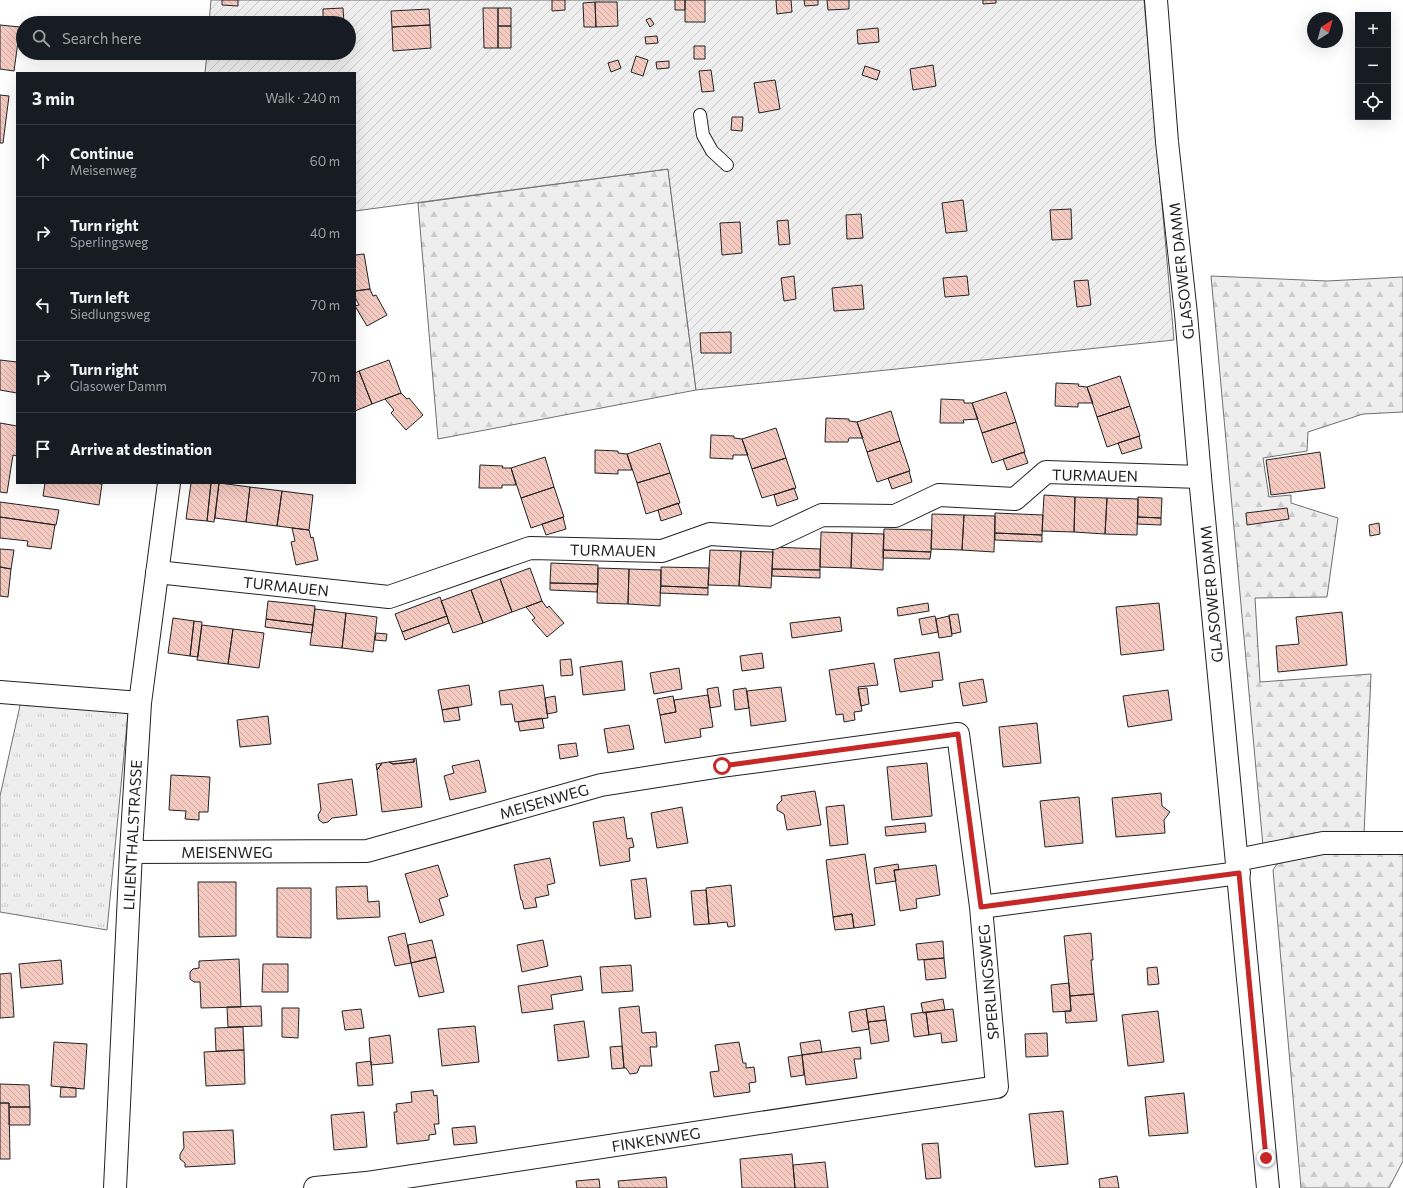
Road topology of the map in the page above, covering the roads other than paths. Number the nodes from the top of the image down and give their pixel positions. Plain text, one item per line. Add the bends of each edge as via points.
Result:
1 (1156, 0) edge
2 (700, 115) dead end
3 (727, 165) dead end
4 (1200, 477) junction
5 (169, 484) edge
6 (157, 572) junction
7 (0, 692) edge
8 (140, 703) junction
9 (958, 734) joint
10 (1403, 843) edge
11 (131, 852) junction
12 (1238, 866) junction
13 (981, 907) junction
14 (997, 1088) joint
15 (114, 1188) edge
16 (315, 1188) edge
17 (1268, 1188) edge

1 - 4 street, GLASOWER DAMM via 1167,142 1186,314
2 - 3 lane via 703,135 712,151
4 - 6 street, TURMAUEN via 1046,472 1015,498 939,496 896,516 822,514 773,538 710,534 662,551 530,548 389,597
4 - 12 street, GLASOWER DAMM
5 - 6 street, LILIENTHALSTRASSE
6 - 8 street, LILIENTHALSTRASSE
7 - 8 street
8 - 11 street, LILIENTHALSTRASSE
9 - 11 street, MEISENWEG via 601,785 367,851
9 - 13 street, SPERLINGSWEG
10 - 12 street via 1323,843
11 - 15 street, LILIENTHALSTRASSE
12 - 13 street
12 - 17 street, GLASOWER DAMM
13 - 14 street, SPERLINGSWEG
14 - 16 street, FINKENWEG via 366,1183

